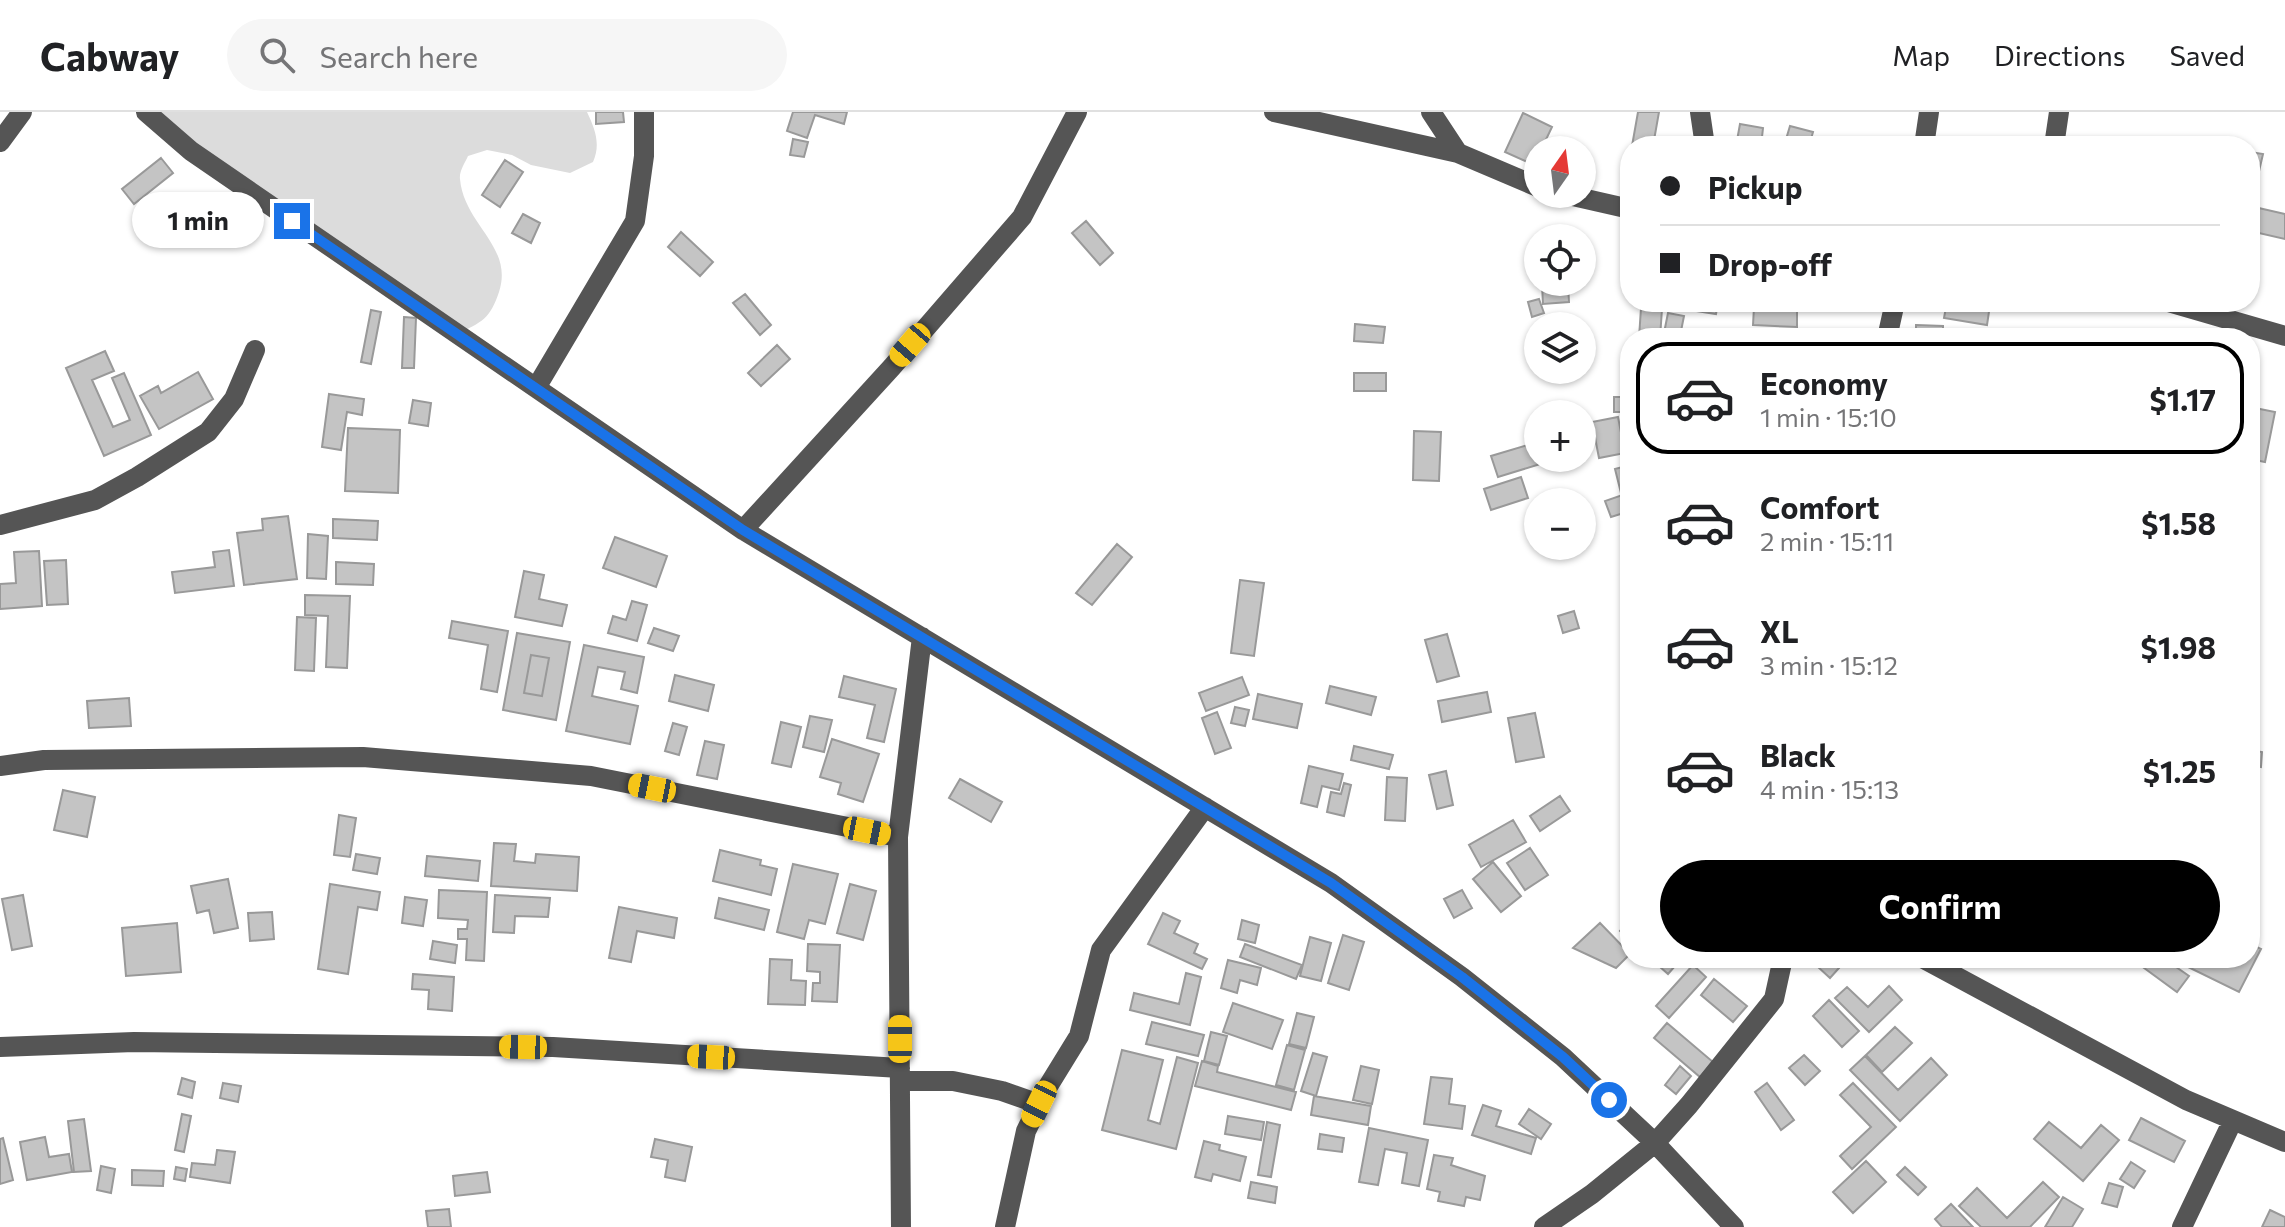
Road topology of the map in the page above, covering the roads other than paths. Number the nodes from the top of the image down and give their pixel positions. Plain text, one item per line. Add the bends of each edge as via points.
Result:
1 (22, 112) edge
2 (146, 112) edge
3 (644, 112) edge
4 (1077, 112) edge
5 (1274, 112) edge
6 (1431, 112) edge
7 (1700, 112) edge
8 (1929, 112) edge
9 (2059, 112) edge
10 (1704, 136) edge
11 (1925, 136) edge
12 (2055, 136) edge
13 (0, 142) edge
14 (1458, 153) junction
15 (1524, 181) edge
16 (1596, 201) edge
17 (1620, 207) edge
18 (2202, 312) edge
19 (2285, 316) edge
20 (2256, 328) edge
21 (2260, 329) edge
22 (2280, 335) edge
23 (255, 350) dead end
24 (536, 388) junction
25 (0, 525) edge
26 (743, 530) junction
27 (922, 637) junction
28 (0, 766) edge
29 (1205, 807) junction
30 (898, 837) junction
31 (1781, 968) edge
32 (1941, 968) edge
33 (0, 1047) edge
34 (900, 1074) junction
35 (1039, 1104) junction
36 (2233, 1120) junction
37 (2285, 1142) edge
38 (1655, 1143) junction
39 (901, 1227) edge
40 (1005, 1227) edge
41 (1544, 1227) edge
42 (1734, 1227) edge
43 (2182, 1227) edge

1 - 13 street
2 - 24 street via 191,151
3 - 24 street via 635,221
4 - 26 street via 1022,217
5 - 14 street
6 - 14 street
7 - 10 street
8 - 11 street
9 - 12 street
14 - 15 street
16 - 17 street
18 - 20 street
19 - 22 street
21 - 22 street
23 - 25 street via 234,399 208,432 95,500
24 - 26 street
26 - 27 street
27 - 29 street
27 - 30 street
28 - 30 street via 44,760 363,757 591,776
29 - 35 street via 1101,950 1079,1036
29 - 38 street via 1331,883 1462,977 1563,1057
30 - 34 street
31 - 38 street via 1774,999
32 - 36 street
33 - 34 street via 134,1042 553,1047
34 - 35 street via 1002,1091
34 - 39 street
35 - 40 street via 1026,1131
36 - 37 street
36 - 43 street
38 - 41 street
38 - 42 street

